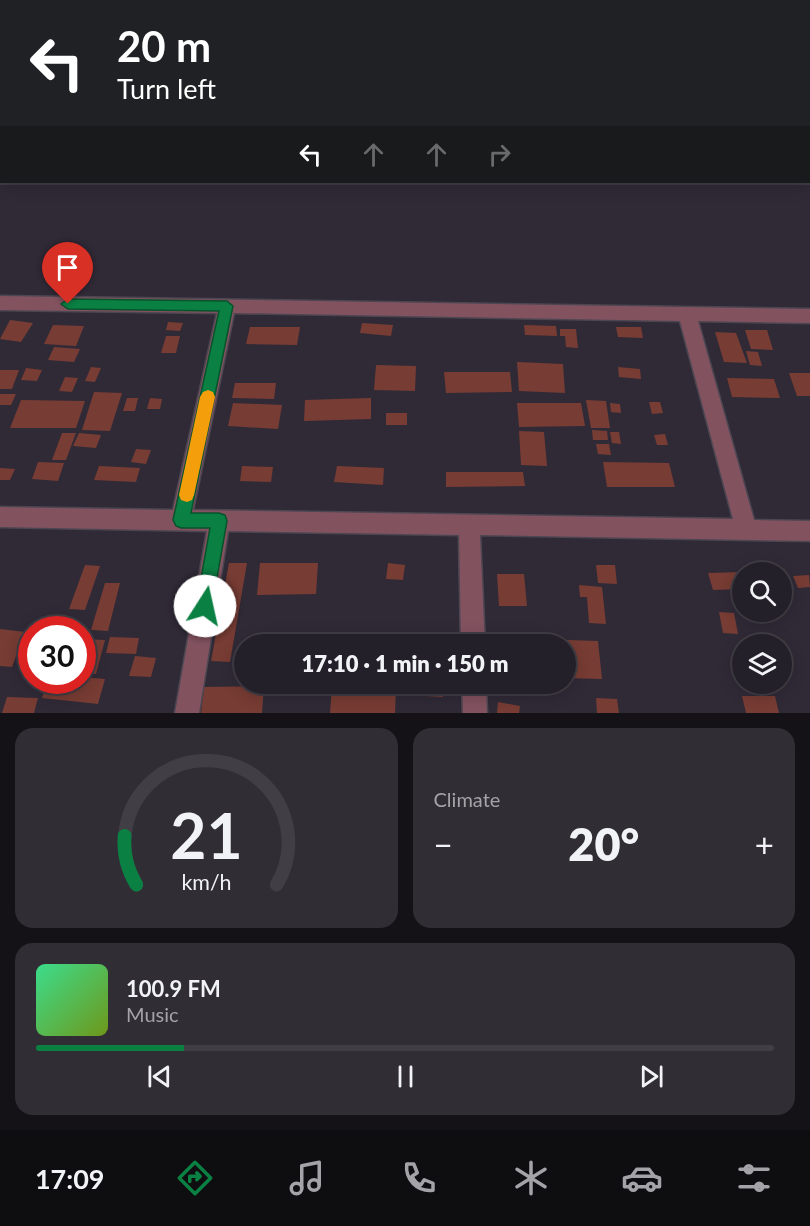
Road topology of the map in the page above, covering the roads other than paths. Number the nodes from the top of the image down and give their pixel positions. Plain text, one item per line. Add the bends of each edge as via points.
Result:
1 (0, 303) edge
2 (227, 306) junction
3 (687, 314) junction
4 (810, 316) edge
5 (0, 517) edge
6 (181, 520) junction
7 (219, 521) junction
8 (469, 525) junction
9 (746, 530) junction
10 (810, 531) edge
11 (473, 634) edge
12 (474, 694) edge
13 (187, 713) edge
14 (475, 713) edge

1 - 2 street
2 - 3 street
2 - 6 street
3 - 4 street
3 - 9 street
5 - 6 street
6 - 7 street
7 - 8 street
7 - 13 street
8 - 9 street
8 - 11 street
9 - 10 street
12 - 14 street

